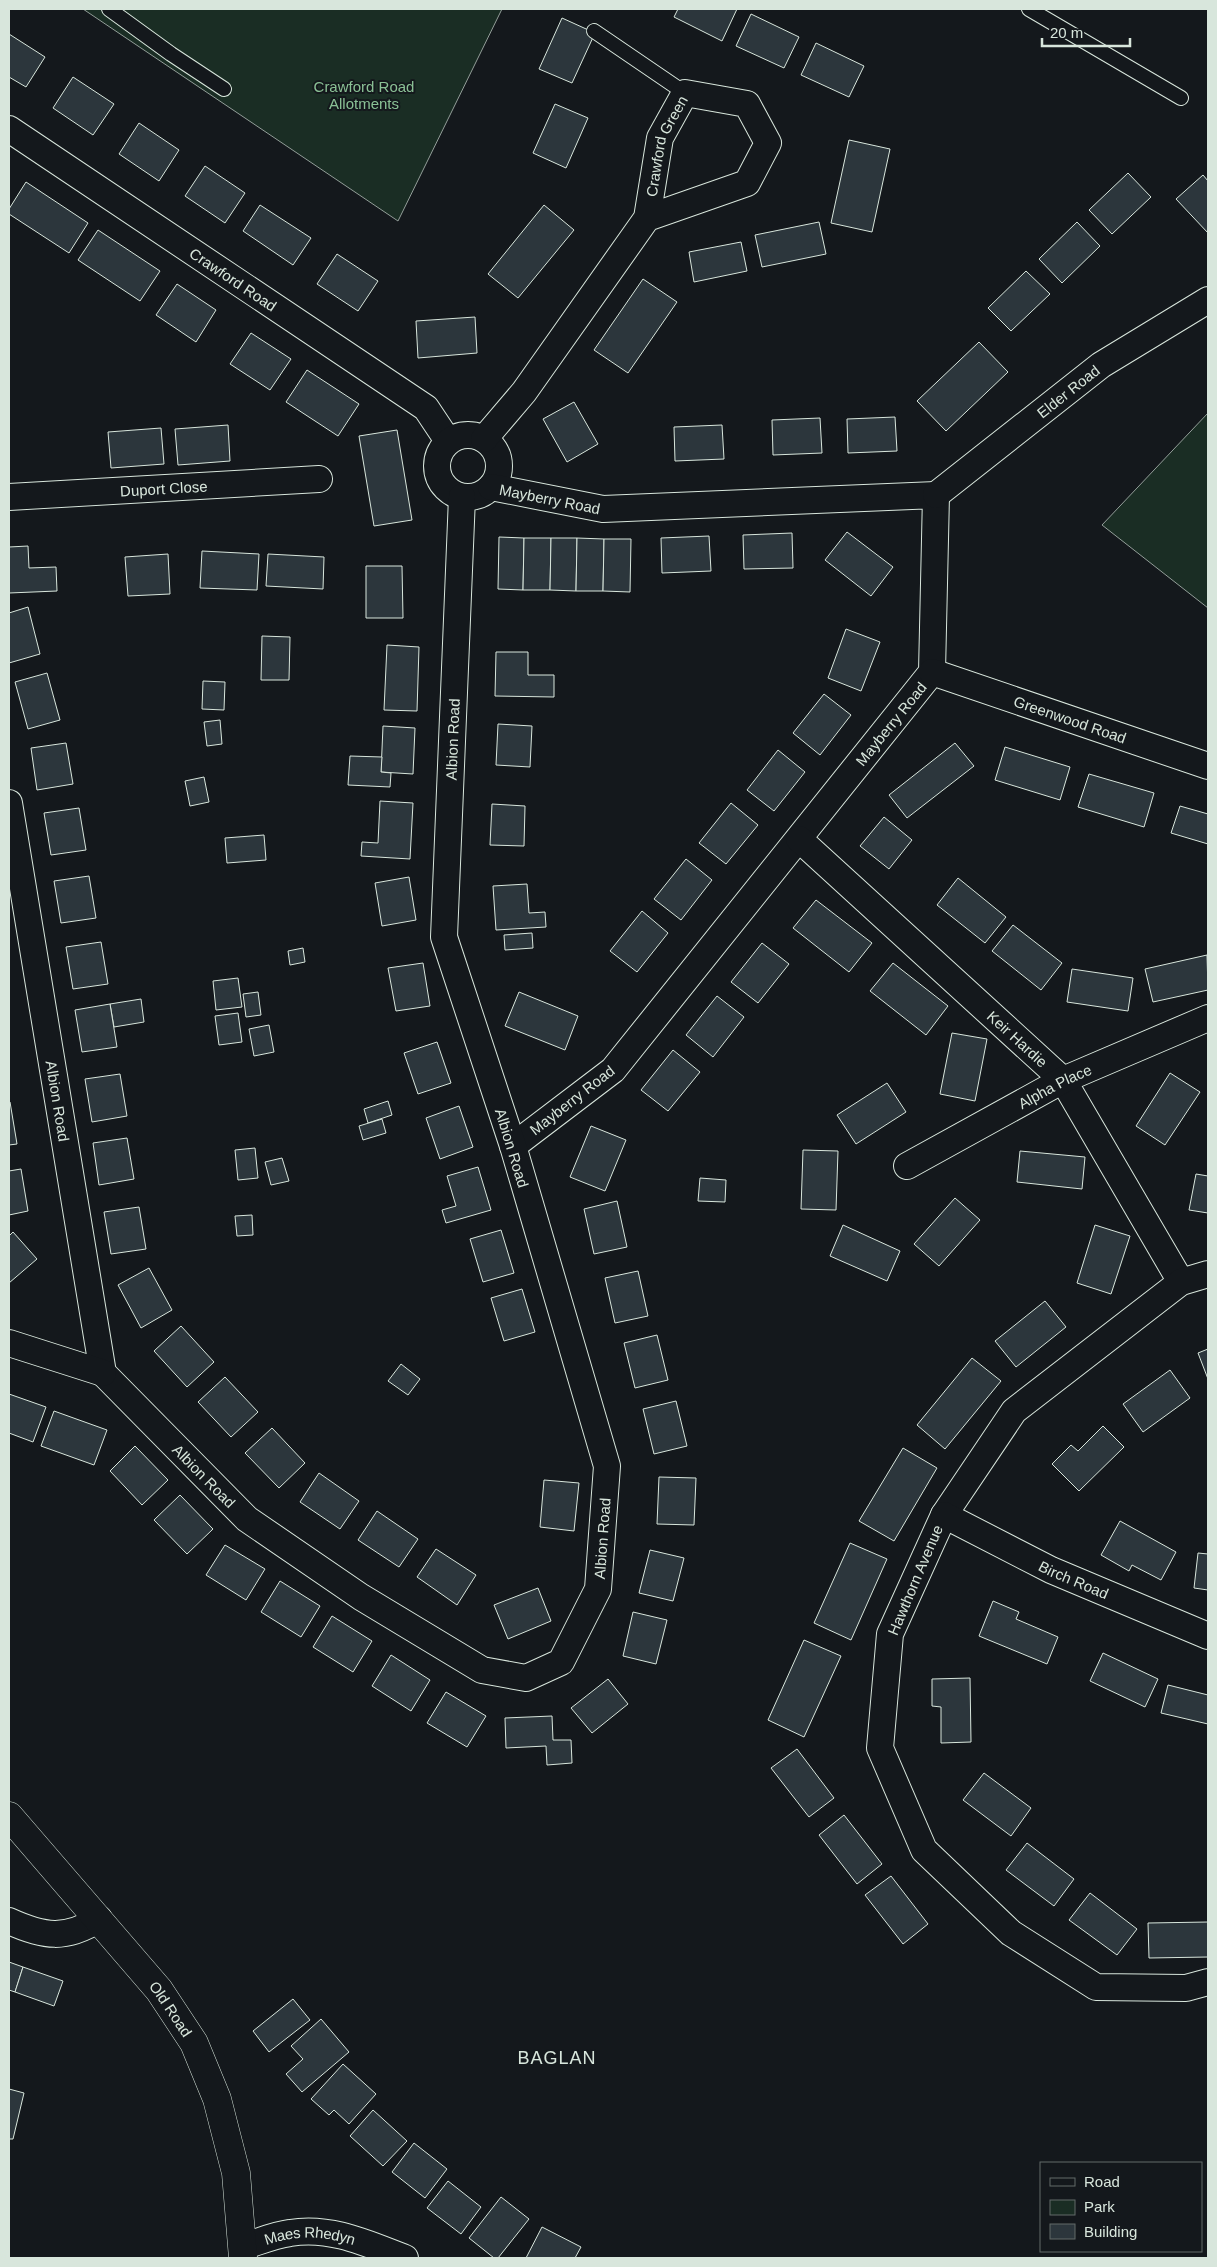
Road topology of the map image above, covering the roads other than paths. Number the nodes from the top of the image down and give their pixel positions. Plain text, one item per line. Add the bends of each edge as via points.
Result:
1 (109, 9) edge
2 (1029, 9) edge
3 (594, 31) dead end
4 (224, 89) dead end
5 (685, 92) junction
6 (1181, 98) dead end
7 (9, 129) edge
8 (647, 218) junction
9 (1208, 300) edge
10 (484, 439) junction
11 (448, 441) junction
12 (320, 478) dead end
13 (492, 487) junction
14 (936, 495) junction
15 (9, 497) edge
16 (462, 497) junction
17 (932, 672) junction
18 (1208, 766) edge
19 (9, 803) edge
20 (799, 839) junction
21 (1208, 1018) edge
22 (1063, 1080) junction
23 (512, 1146) junction
24 (907, 1166) dead end
25 (1208, 1274) edge
26 (1181, 1282) junction
27 (9, 1344) edge
28 (104, 1373) junction
29 (944, 1515) junction
30 (1208, 1636) edge
31 (9, 1816) edge
32 (99, 1919) junction
33 (9, 1921) edge
34 (1208, 1982) edge
35 (243, 2253) edge
36 (405, 2258) edge

1 - 4 lane
2 - 6 lane
3 - 5 lane
5 - 8 street, Crawford Green via 660,138
5 - 8 street, Crawford Green via 747,104 768,143 747,183
7 - 11 street, Crawford Road via 426,408
8 - 10 street, Crawford Green via 524,392
9 - 14 street, Elder Road via 1101,365
10 - 11 street via 472,435
10 - 13 street via 494,448 499,461 498,475
11 - 16 street via 440,450 437,473 442,484
12 - 15 street, Duport Close
13 - 14 street, Mayberry Road via 603,509
13 - 16 street via 472,498
14 - 17 street, Mayberry Road
16 - 23 street, Albion Road via 444,938
17 - 18 street, Greenwood Road
17 - 20 street, Mayberry Road
19 - 28 street, Albion Road
20 - 22 street, Keir Hardie
20 - 23 street, Mayberry Road via 613,1070
21 - 22 street, Alpha Place
22 - 24 street, Alpha Place
22 - 26 street, Keir Hardie
23 - 28 street, Albion Road via 608,1466 598,1589 561,1662 526,1678 482,1670 361,1597 247,1519
25 - 26 street
26 - 29 street, Hawthorn Avenue via 1014,1411
27 - 28 street
29 - 30 street, Birch Road via 1051,1570
29 - 34 street, Hawthorn Avenue via 890,1634 880,1748 924,1850 1011,1933 1096,1987 1186,1988
31 - 32 street, Old Road
32 - 33 street via 83,1930 58,1936
32 - 35 street, Old Road via 160,1990 194,2043 217,2099 236,2173
35 - 36 street, Maes Rhedyn via 289,2233 314,2231 353,2238

